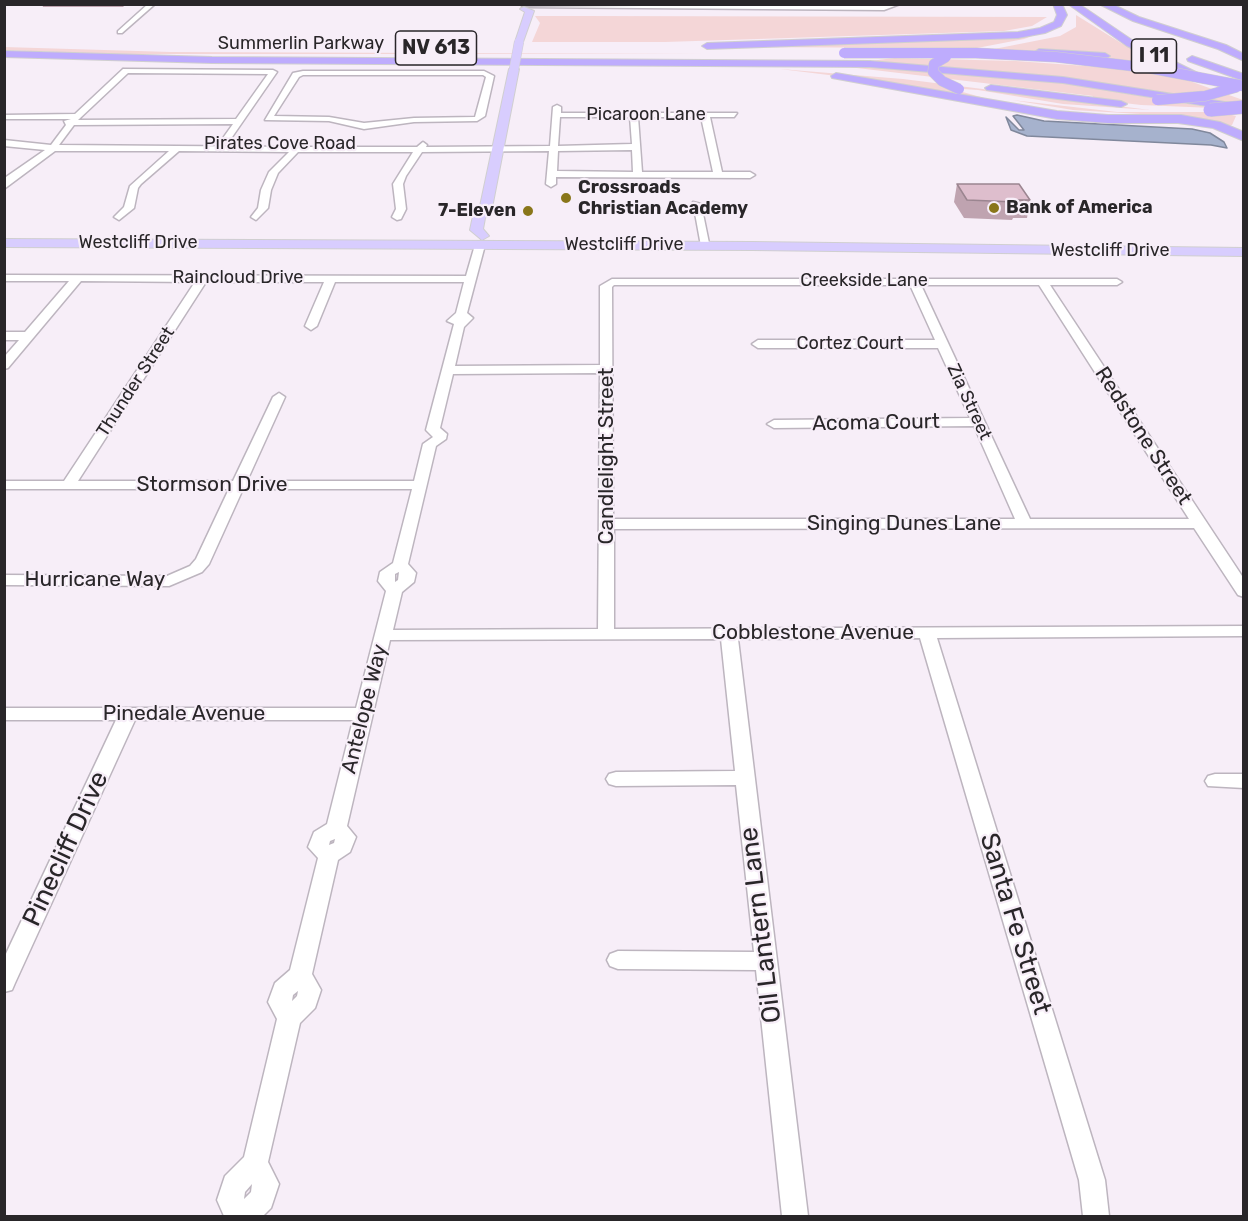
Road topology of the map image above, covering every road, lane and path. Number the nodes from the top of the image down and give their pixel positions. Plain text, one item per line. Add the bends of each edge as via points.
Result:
1 (152, 4) edge
2 (1058, 4) edge
3 (1072, 4) edge
4 (1095, 4) edge
5 (1103, 4) edge
6 (1115, 4) edge
7 (759, 6) edge
8 (896, 6) edge
9 (522, 10) edge
10 (1135, 31) dead end
11 (120, 32) dead end
12 (521, 36) junction
13 (4, 44) edge
14 (133, 46) dead end
15 (156, 47) junction
16 (192, 48) dead end
17 (1244, 48) edge
18 (500, 49) dead end
19 (536, 49) dead end
20 (949, 53) junction
21 (1180, 53) dead end
22 (4, 54) edge
23 (845, 54) junction
24 (31, 55) junction
25 (1244, 58) edge
26 (143, 59) junction
27 (4, 60) edge
28 (539, 61) junction
29 (741, 62) junction
30 (702, 66) junction
31 (1244, 72) edge
32 (1244, 78) edge
33 (1244, 87) edge
34 (958, 89) junction
35 (1244, 94) edge
36 (1244, 108) edge
37 (1210, 110) junction
38 (634, 115) junction
39 (705, 115) junction
40 (734, 115) dead end
41 (4, 117) edge
42 (75, 118) junction
43 (1180, 119) junction
44 (239, 121) junction
45 (374, 125) junction
46 (364, 126) junction
47 (1244, 137) edge
48 (227, 138) dead end
49 (4, 142) edge
50 (361, 142) junction
51 (55, 146) junction
52 (179, 146) junction
53 (299, 147) junction
54 (423, 147) junction
55 (556, 147) junction
56 (636, 147) junction
57 (498, 148) junction
58 (552, 174) junction
59 (638, 174) junction
60 (717, 174) junction
61 (750, 175) dead end
62 (550, 185) dead end
63 (4, 186) edge
64 (696, 204) dead end
65 (119, 217) dead end
66 (256, 217) dead end
67 (397, 217) dead end
68 (486, 231) junction
69 (4, 235) edge
70 (1059, 241) junction
71 (706, 242) junction
72 (1170, 242) junction
73 (4, 243) edge
74 (1244, 243) edge
75 (928, 245) junction
76 (999, 250) junction
77 (1203, 252) junction
78 (1244, 252) edge
79 (4, 278) edge
80 (78, 278) junction
81 (203, 278) junction
82 (332, 279) junction
83 (471, 279) junction
84 (914, 281) junction
85 (612, 282) joint
86 (1042, 282) junction
87 (1117, 282) dead end
88 (311, 326) dead end
89 (4, 336) edge
90 (29, 336) junction
91 (758, 344) dead end
92 (943, 344) junction
93 (4, 365) edge
94 (448, 369) junction
95 (607, 369) junction
96 (279, 397) dead end
97 (978, 422) junction
98 (774, 424) dead end
99 (4, 485) edge
100 (68, 485) junction
101 (420, 485) junction
102 (238, 486) junction
103 (1200, 523) junction
104 (1025, 524) junction
105 (608, 525) junction
106 (1238, 575) edge
107 (4, 580) edge
108 (1244, 592) edge
109 (1244, 631) edge
110 (729, 633) junction
111 (927, 633) junction
112 (606, 634) junction
113 (383, 635) junction
114 (4, 714) edge
115 (364, 714) junction
116 (128, 715) junction
117 (744, 778) junction
118 (616, 779) dead end
119 (1215, 781) dead end
120 (1244, 781) edge
121 (618, 960) dead end
122 (765, 961) junction
123 (4, 983) edge
124 (255, 1163) junction
125 (238, 1216) edge
126 (246, 1216) edge
127 (795, 1216) edge
128 (1096, 1216) edge

1 - 11 street
2 - 20 highway via 1070,14 1071,22 1062,30 1044,37
2 - 20 highway via 1062,15 1058,24 1014,36 694,48
3 - 35 highway, I 11 via 1137,48
4 - 10 highway, I 11
5 - 25 highway
6 - 17 highway via 1144,18
7 - 8 street
7 - 9 street
9 - 12 main road
9 - 12 main road via 530,11
12 - 57 main road, bridge
13 - 15 highway, Summerlin Parkway
13 - 23 highway via 190,50
14 - 15 highway
15 - 16 highway, Summerlin Parkway
18 - 19 highway, NV 613
20 - 31 highway, bridge via 1007,51 1106,56
20 - 34 highway, bridge via 934,64 933,72
21 - 32 highway, I 11
22 - 24 highway, Summerlin Parkway / NV 613
23 - 24 highway
23 - 33 highway, bridge via 1049,59
24 - 26 highway, Summerlin Parkway / NV 613
26 - 27 highway
26 - 28 highway, Summerlin Parkway / NV 613
28 - 29 highway, Summerlin Parkway / NV 613
28 - 30 highway
29 - 33 highway, bridge via 862,70 1094,98 1205,96
29 - 36 highway via 856,63 993,72
30 - 37 highway via 832,70 1135,106
30 - 43 highway via 853,78 1057,115
34 - 37 highway via 1091,108
34 - 43 highway via 1056,110
36 - 37 highway, bridge
38 - 39 street, Picaroon Lane
38 - 55 street, Picaroon Lane via 558,111
38 - 56 street
39 - 40 street, Picaroon Lane
39 - 60 street
41 - 42 street
42 - 44 street
42 - 44 street via 126,71 273,72
42 - 51 street
43 - 47 highway via 1220,126
44 - 48 street
45 - 46 street
45 - 46 street via 477,119 490,76 303,73 296,75 268,118 329,119
45 - 50 street
46 - 50 street
49 - 51 street, Pirates Cove Road
50 - 53 street, Pirates Cove Road
50 - 54 street, Pirates Cove Road
51 - 52 street, Pirates Cove Road
51 - 63 street
52 - 53 street, Pirates Cove Road
52 - 65 street via 138,182 129,208
53 - 66 street via 274,172 263,208
54 - 57 street, Pirates Cove Road
54 - 67 street via 398,184 401,209
55 - 56 street, Pirates Cove Road
55 - 57 street, Pirates Cove Road
55 - 58 street
56 - 59 street
57 - 68 main road
58 - 59 street
58 - 62 street
59 - 60 street
60 - 61 street
64 - 71 street
68 - 69 main road, Westcliff Drive
68 - 71 main road, Westcliff Drive
68 - 73 main road, Westcliff Drive
68 - 83 street, Antelope Way
70 - 72 main road, Westcliff Drive
70 - 75 main road, Westcliff Drive
70 - 76 main road via 1055,245
71 - 75 main road, Westcliff Drive
72 - 74 main road, Westcliff Drive
72 - 77 main road
75 - 76 main road, Westcliff Drive
76 - 77 main road, Westcliff Drive
77 - 78 main road, Westcliff Drive
79 - 80 street, Raincloud Drive
80 - 81 street, Raincloud Drive
80 - 90 street
81 - 82 street, Raincloud Drive
81 - 100 street, Thunder Street
82 - 83 street, Raincloud Drive
82 - 88 street
83 - 94 street, Antelope Way
84 - 85 street, Creekside Lane
84 - 86 street, Creekside Lane
84 - 92 street, Zia Street
85 - 95 street, Candlelight Street via 606,286
86 - 87 street, Creekside Lane
86 - 103 street, Redstone Street
89 - 90 street
90 - 93 street
91 - 92 street, Cortez Court
92 - 97 street, Zia Street
94 - 95 street
94 - 101 street, Antelope Way
95 - 105 street, Candlelight Street
96 - 102 street
97 - 98 street, Acoma Court
97 - 104 street, Zia Street
99 - 100 street, Stormson Drive
100 - 102 street, Stormson Drive
101 - 102 street, Stormson Drive
101 - 113 street, Antelope Way via 400,565 408,573 406,582 394,590
102 - 107 street, Hurricane Way via 203,561 184,577 169,581
103 - 104 street, Singing Dunes Lane
103 - 106 street, Redstone Street
104 - 105 street, Singing Dunes Lane
105 - 112 street, Candlelight Street
106 - 108 street, Redstone Street
109 - 111 street, Cobblestone Avenue
110 - 111 street, Cobblestone Avenue
110 - 112 street, Cobblestone Avenue
110 - 117 street, Oil Lantern Lane
111 - 128 street, Santa Fe Street via 1092,1180
112 - 113 street, Cobblestone Avenue
113 - 115 street, Antelope Way
114 - 116 street, Pinedale Avenue
115 - 116 street, Pinedale Avenue
115 - 124 street, Antelope Way via 336,828 346,837 343,847 329,856 300,975 310,990 307,1001 289,1018
116 - 123 street, Pinecliff Drive
117 - 118 street
117 - 122 street, Oil Lantern Lane
119 - 120 street
121 - 122 street
122 - 127 street, Oil Lantern Lane
124 - 125 street via 234,1185 230,1200
124 - 126 street via 266,1184 262,1199

